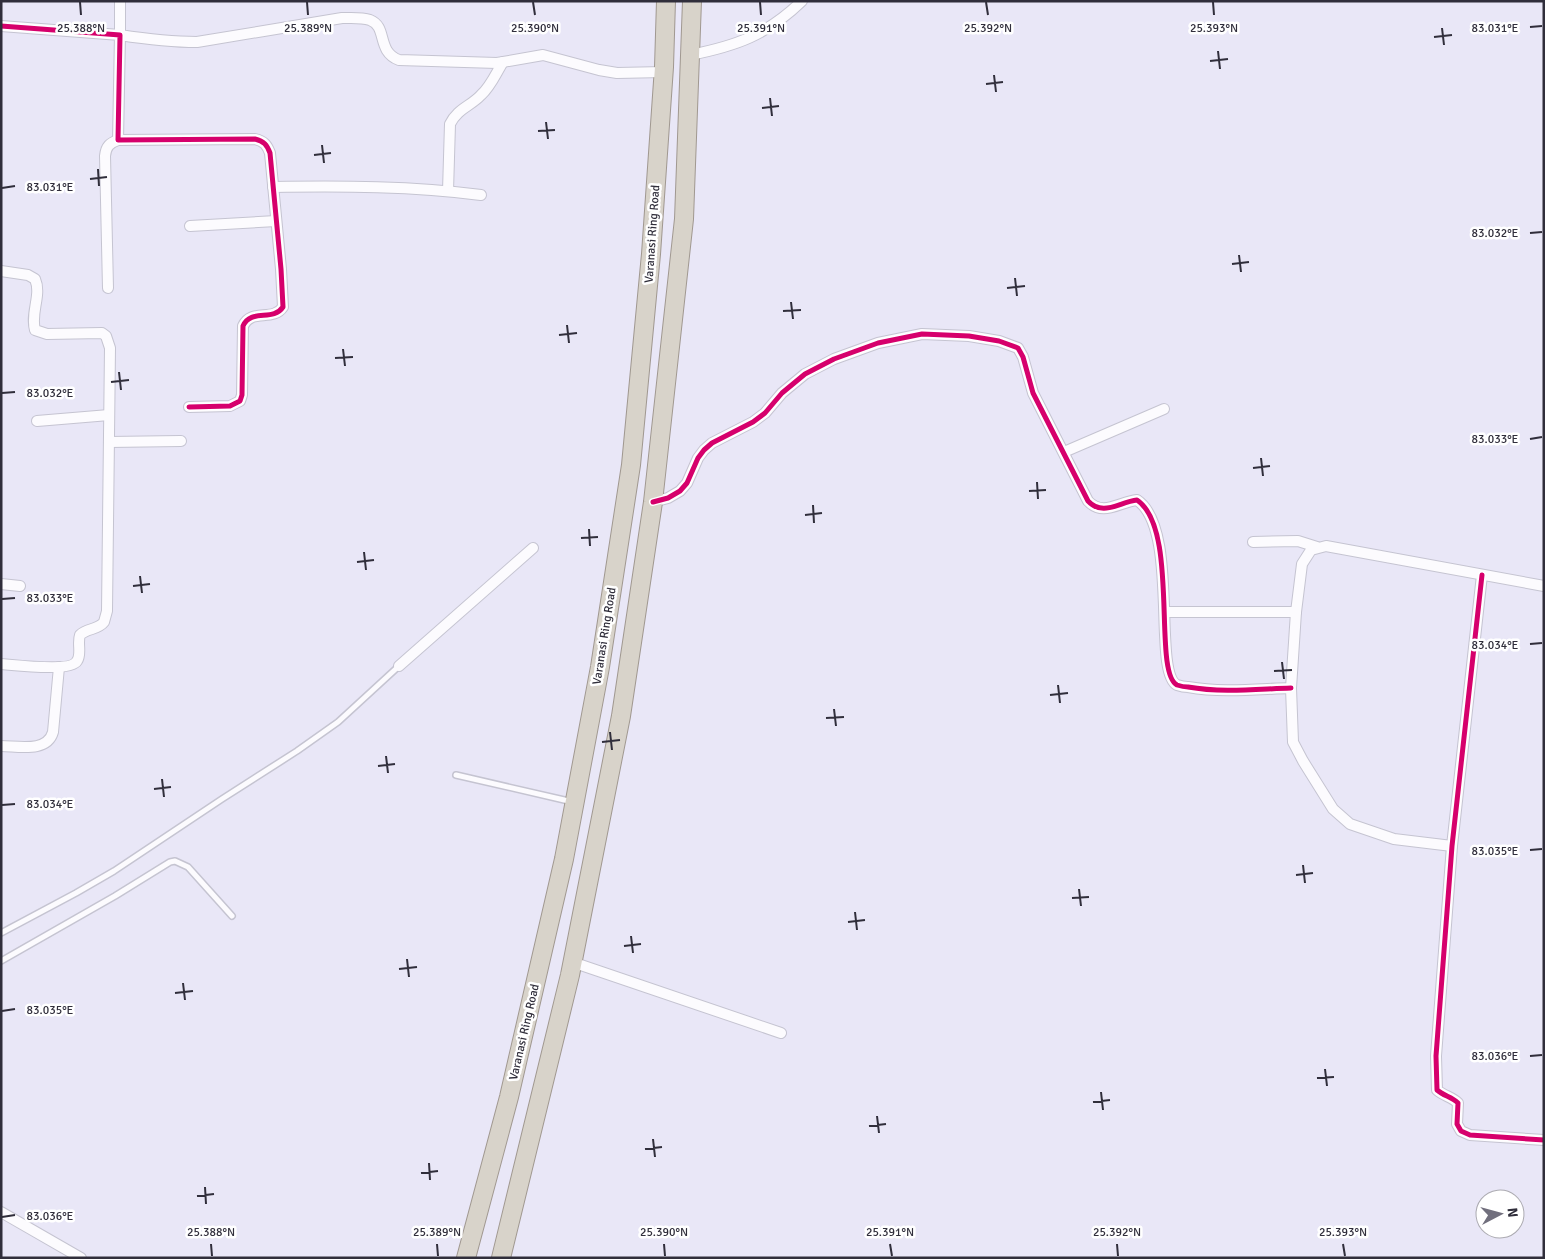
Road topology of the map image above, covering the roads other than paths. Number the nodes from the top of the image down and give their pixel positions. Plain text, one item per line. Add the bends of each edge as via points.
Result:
1 (120, 1) edge
2 (666, 1) edge
3 (692, 1) edge
4 (802, 1) edge
5 (1, 26) edge
6 (120, 35) junction
7 (690, 55) junction
8 (503, 62) junction
9 (664, 72) junction
10 (118, 140) junction
11 (273, 187) junction
12 (448, 190) junction
13 (481, 195) dead end
14 (276, 222) junction
15 (190, 226) dead end
16 (1, 271) edge
17 (108, 288) dead end
18 (189, 407) dead end
19 (1164, 409) dead end
20 (109, 415) junction
21 (37, 421) dead end
22 (181, 441) dead end
23 (109, 442) junction
24 (1064, 452) junction
25 (653, 502) junction
26 (1253, 542) dead end
27 (1317, 547) junction
28 (533, 548) dead end
29 (1482, 575) junction
30 (1, 584) edge
31 (20, 586) dead end
32 (1544, 586) edge
33 (1165, 612) junction
34 (1296, 612) junction
35 (1, 664) edge
36 (399, 666) joint
37 (59, 667) junction
38 (1291, 688) junction
39 (1, 746) edge
40 (456, 775) dead end
41 (574, 802) junction
42 (1452, 846) junction
43 (232, 916) dead end
44 (1, 933) edge
45 (1, 961) edge
46 (572, 962) junction
47 (781, 1033) dead end
48 (1544, 1140) edge
49 (1, 1212) edge
50 (81, 1258) edge
51 (466, 1258) edge
52 (501, 1258) edge

1 - 6 street
2 - 9 highway, Varanasi Ring Road
3 - 7 highway
4 - 7 street via 772,26 744,41
5 - 6 street
6 - 8 street via 197,42 342,18 364,19 377,25 387,52 399,60
6 - 10 street
7 - 25 highway via 684,219
8 - 9 street via 543,54 617,73
8 - 12 street via 487,89 460,110 450,124
9 - 41 highway, Varanasi Ring Road via 631,465 600,667
10 - 11 street via 262,141 270,153
10 - 17 street via 111,142 105,156
11 - 12 street
11 - 14 street
12 - 13 street
14 - 15 street
14 - 18 street via 283,307 279,312 252,317 245,322 240,401 230,406
16 - 20 street via 35,279 38,290 35,330 47,334 102,333 106,336 110,348
19 - 24 street
20 - 21 street
20 - 23 street
22 - 23 street
23 - 37 street via 106,617 102,625 80,635 77,663
24 - 25 street via 1033,392 1018,348 969,336 922,334 878,343 805,374 765,413 704,450 680,491
24 - 33 street via 1093,507 1106,508 1130,500 1137,500 1145,506 1158,540
25 - 46 highway via 621,716
26 - 27 street via 1298,541
27 - 29 street via 1339,547
27 - 34 street via 1311,550 1302,564
28 - 36 street
29 - 32 street
29 - 42 street
30 - 31 street
33 - 34 street
33 - 38 street via 1167,667 1170,679 1177,685 1206,690
34 - 38 street
35 - 37 street
36 - 44 lane via 338,722 297,751 114,871
37 - 39 street via 50,740 35,746
38 - 42 street via 1293,742 1333,809 1350,824 1394,839
40 - 41 lane
41 - 51 highway, Varanasi Ring Road via 509,1097
42 - 48 street via 1436,1056 1437,1090 1458,1103 1457,1124 1461,1131 1470,1135
43 - 45 lane via 188,867 175,861
46 - 47 street
46 - 52 highway
49 - 50 street

